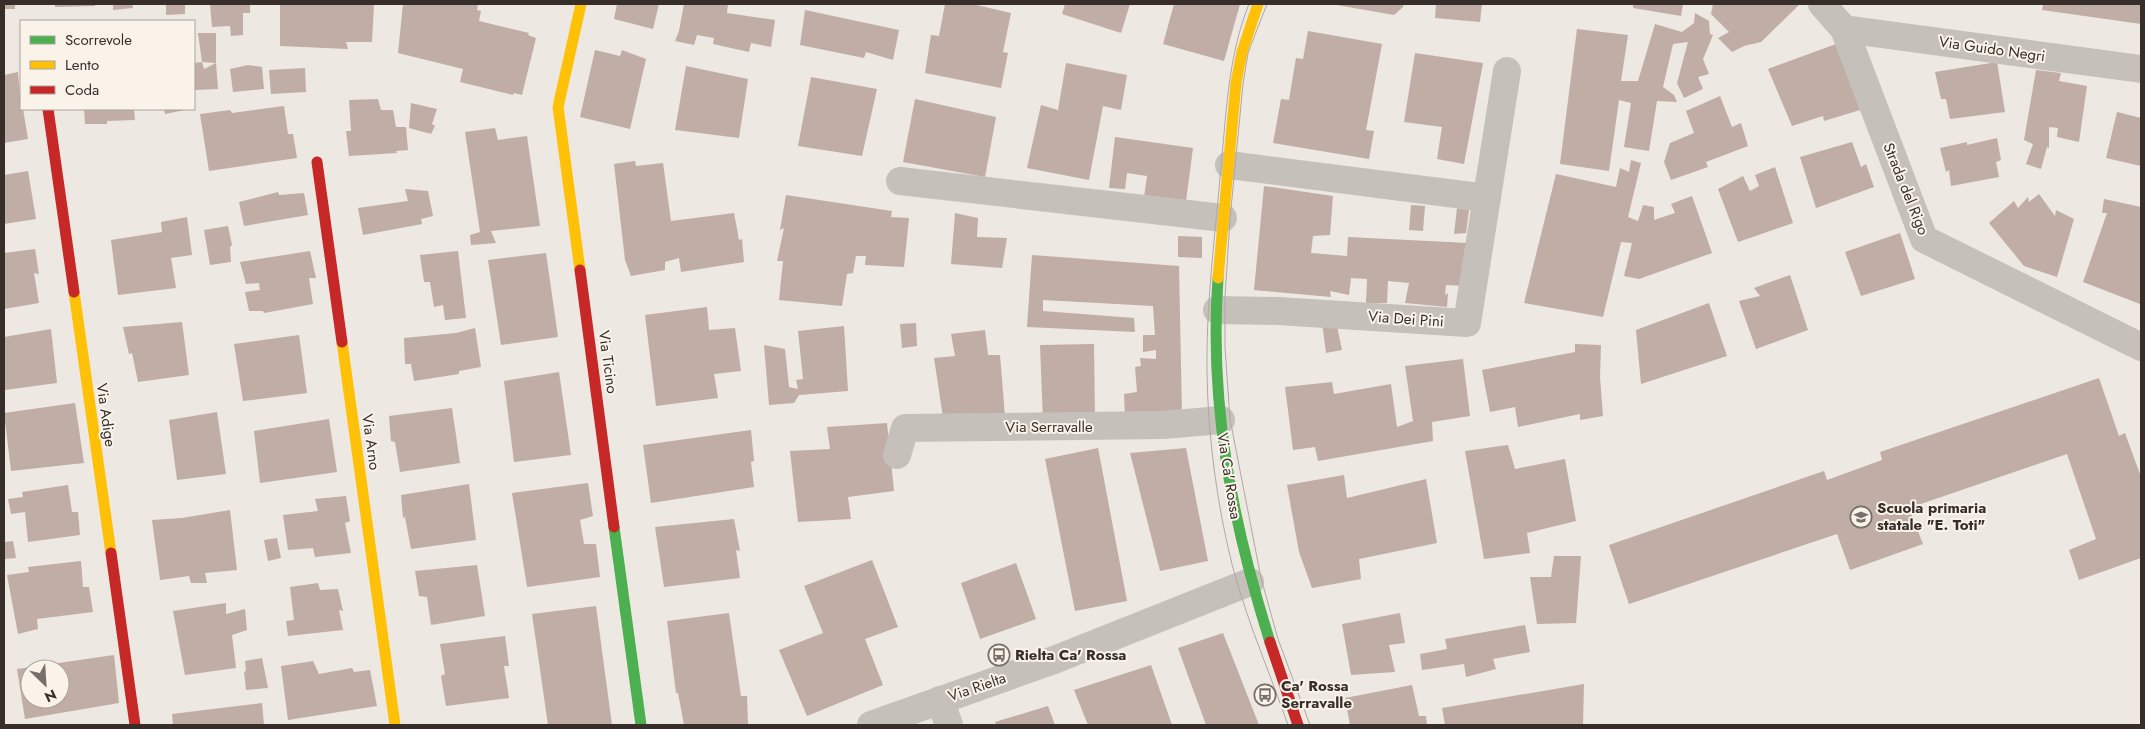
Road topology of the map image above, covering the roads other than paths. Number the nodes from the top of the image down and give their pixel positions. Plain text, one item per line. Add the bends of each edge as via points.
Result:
1 (582, 4) edge
2 (1258, 4) edge
3 (1822, 4) edge
4 (1844, 29) junction
5 (2141, 69) edge
6 (1507, 71) dead end
7 (48, 110) edge
8 (317, 162) dead end
9 (1229, 165) junction
10 (900, 181) dead end
11 (1487, 198) junction
12 (1223, 218) junction
13 (1218, 310) junction
14 (2141, 347) edge
15 (1220, 420) junction
16 (897, 455) dead end
17 (1250, 582) junction
18 (940, 700) junction
19 (135, 725) edge
20 (395, 725) edge
21 (641, 725) edge
22 (871, 725) edge
23 (949, 725) edge
24 (1298, 725) edge

1 - 21 street, Via Ticino via 558,107
2 - 9 street, Via Ca' Rossa via 1242,52 1236,83
3 - 4 street, Strada del Rigo
4 - 5 street, Via Guido Negri
4 - 14 street, Strada del Rigo via 1924,239
6 - 11 street, Via Dei Pini
7 - 19 street, Via Adige
8 - 20 street, Via Arno
9 - 11 street
9 - 12 street, Via Ca' Rossa
10 - 12 street
11 - 13 street, Via Dei Pini via 1467,323
12 - 13 street, Via Ca' Rossa
13 - 15 street, Via Ca' Rossa
15 - 16 street, Via Serravalle via 1163,425 905,428
15 - 17 street, Via Ca' Rossa via 1232,510
17 - 18 street, Via Rielta via 1054,660
17 - 24 street, Via Ca' Rossa
18 - 22 street, Via Rielta
18 - 23 street

